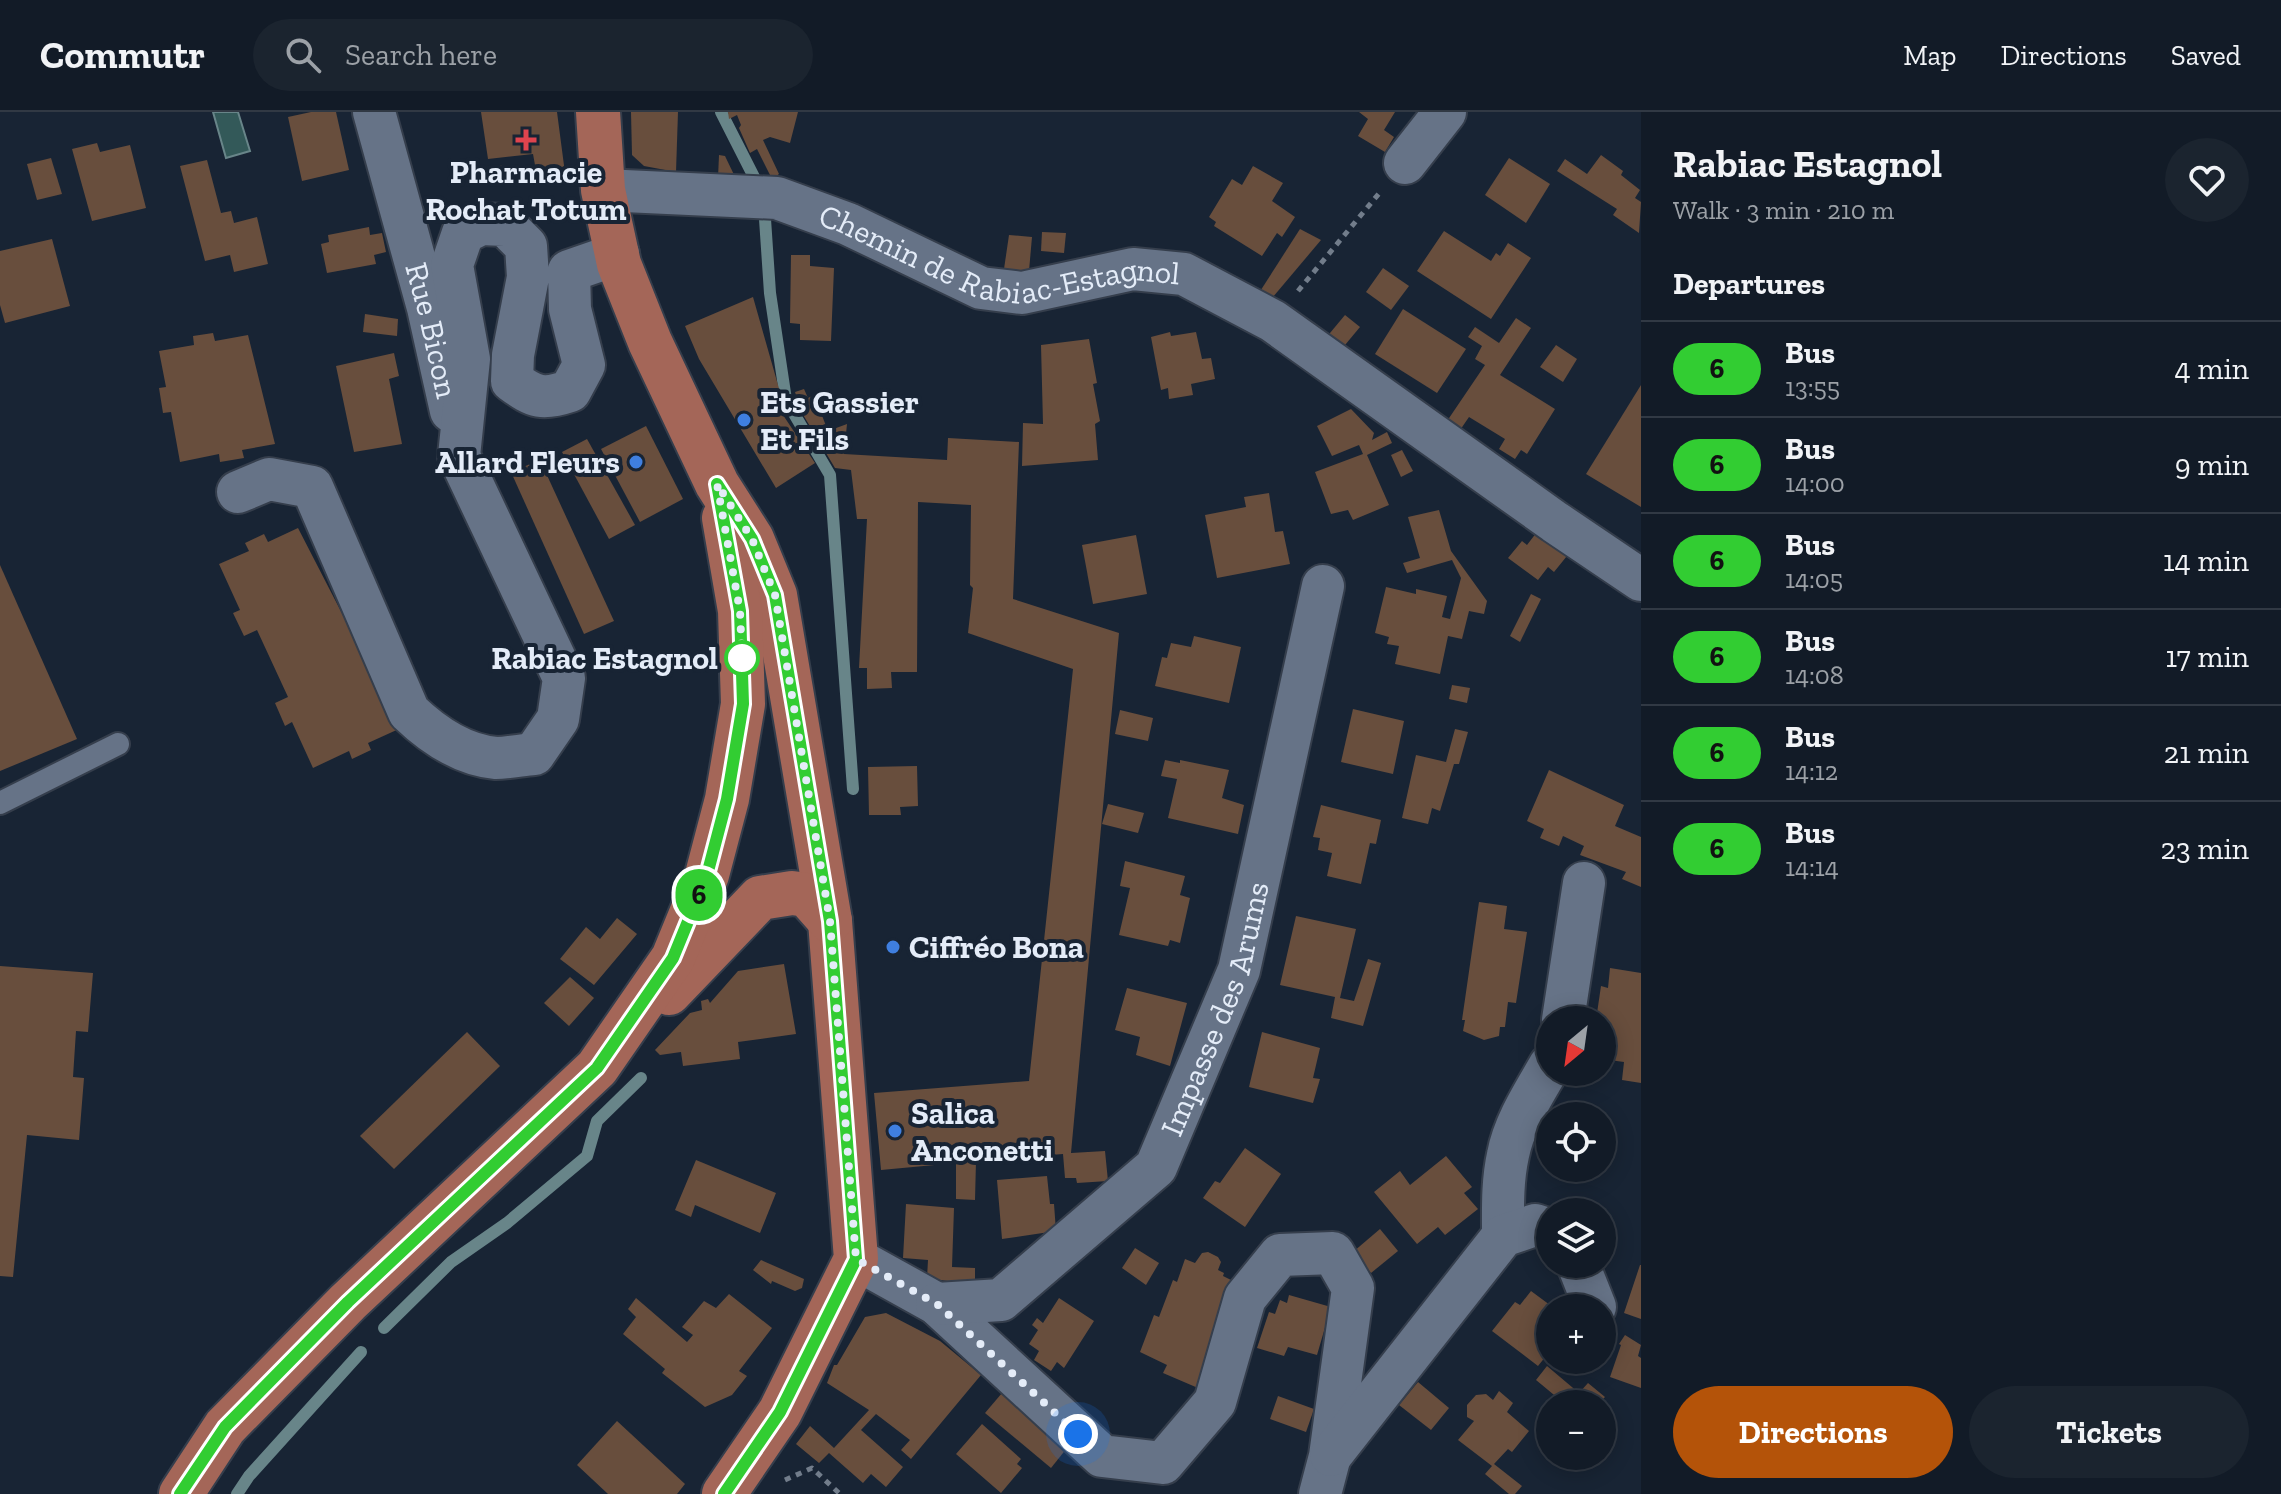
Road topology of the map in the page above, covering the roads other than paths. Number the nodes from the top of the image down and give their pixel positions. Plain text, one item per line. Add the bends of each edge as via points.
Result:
1 (374, 112) edge
2 (598, 112) edge
3 (1445, 112) edge
4 (1405, 163) road end
5 (603, 190) junction
6 (618, 254) junction
7 (459, 456) junction
8 (717, 484) junction
9 (238, 492) dead end
10 (1641, 580) edge
11 (1323, 586) dead end
12 (118, 744) dead end
13 (0, 803) edge
14 (1584, 883) dead end
15 (830, 921) junction
16 (1565, 1006) edge
17 (597, 1068) junction
18 (1538, 1086) edge
19 (1536, 1225) edge
20 (1503, 1236) junction
21 (856, 1259) junction
22 (937, 1304) junction
23 (1325, 1475) edge
24 (181, 1494) edge
25 (724, 1494) edge

1 - 7 street, Rue Bicon via 428,308
2 - 5 main road
3 - 4 street
5 - 6 main road
5 - 10 street, Chemin de Rabiac-Estagnol via 777,198 848,224 981,288 1022,293 1133,269 1184,274 1273,321
6 - 7 street via 569,271 570,309 584,365 570,391 550,398 512,381 528,277 526,246 505,225 481,224 463,233 452,265 469,359
6 - 8 main road via 650,342
7 - 9 street, Rue Bicon via 564,678 558,719 534,754 496,758 460,748 409,712 312,487 269,479
8 - 15 main road via 752,539 775,595
8 - 17 main road via 740,611 743,704 727,799 707,875 673,958
11 - 22 street, Impasse des Arums via 1239,970 1156,1167 1001,1300
12 - 13 lane
14 - 16 street
15 - 17 main road via 807,895 760,898
15 - 21 main road
17 - 24 main road via 348,1302 225,1427
18 - 20 street via 1508,1152
19 - 20 street
20 - 23 street
21 - 22 street
21 - 25 main road via 780,1412
22 - 23 street via 1102,1456 1163,1463 1215,1402 1245,1298 1280,1255 1333,1253 1353,1288

